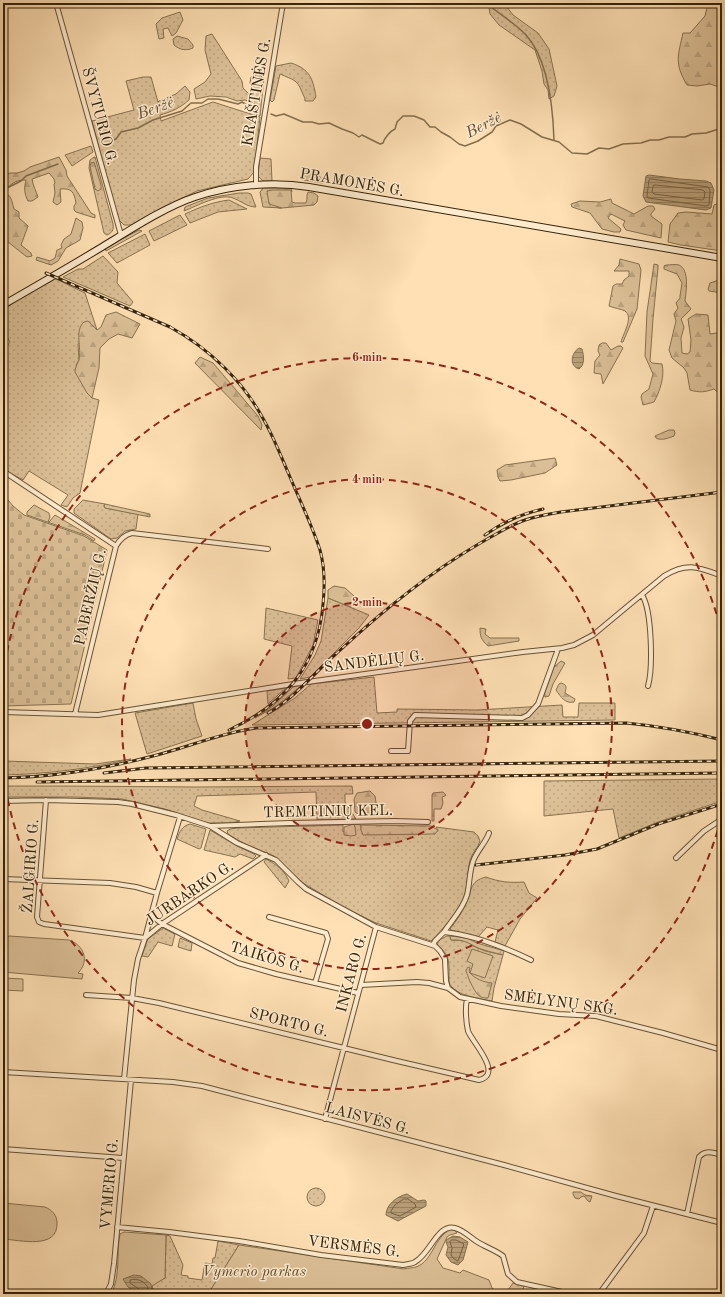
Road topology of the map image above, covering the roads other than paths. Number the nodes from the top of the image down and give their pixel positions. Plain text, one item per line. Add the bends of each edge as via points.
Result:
1 (56, 3) edge
2 (283, 3) edge
3 (256, 186) junction
4 (121, 235) junction
5 (722, 258) edge
6 (3, 305) edge
7 (3, 471) edge
8 (116, 546) junction
9 (268, 548) dead end
10 (722, 576) edge
11 (642, 595) junction
12 (558, 649) junction
13 (648, 686) dead end
14 (3, 712) edge
15 (75, 714) junction
16 (391, 751) dead end
17 (46, 800) junction
18 (3, 801) edge
19 (180, 817) junction
20 (722, 819) edge
21 (428, 822) dead end
22 (210, 826) junction
23 (228, 826) junction
24 (489, 833) dead end
25 (226, 836) junction
26 (266, 855) junction
27 (676, 858) dead end
28 (3, 879) edge
29 (40, 880) junction
30 (157, 893) junction
31 (151, 915) junction
32 (269, 917) dead end
33 (162, 924) junction
34 (376, 927) junction
35 (444, 932) junction
36 (145, 938) junction
37 (433, 945) junction
38 (531, 960) dead end
39 (315, 983) junction
40 (360, 985) junction
41 (448, 988) junction
42 (358, 993) junction
43 (86, 994) dead end
44 (132, 998) junction
45 (467, 999) junction
46 (344, 1048) junction
47 (722, 1050) edge
48 (3, 1072) edge
49 (124, 1079) junction
50 (131, 1080) junction
51 (325, 1119) junction
52 (3, 1150) edge
53 (722, 1156) edge
54 (123, 1158) junction
55 (653, 1206) junction
56 (687, 1214) junction
57 (722, 1223) edge
58 (117, 1227) junction
59 (107, 1292) edge
60 (571, 1294) edge
61 (599, 1294) edge

1 - 4 street, ŠVYTURIO G.
2 - 3 street, KRAŠTINĖS G. via 256,167
3 - 4 main road, PRAMONĖS G. via 191,198
3 - 5 main road, PRAMONĖS G. via 290,184
4 - 6 main road, PRAMONĖS G.
7 - 8 street, PABERŽIŲ G.
8 - 9 street via 120,539 132,533
8 - 15 street, PABERŽIŲ G.
10 - 11 street, SANDĖLIŲ G. via 694,567 675,570
11 - 12 street, SANDĖLIŲ G. via 593,635 574,645
11 - 13 street via 646,604 650,643 651,668
12 - 15 street, SANDĖLIŲ G. via 288,684 122,712
12 - 16 street via 538,704 528,715 522,718 415,715 410,721 408,751
14 - 15 street, SANDĖLIŲ G.
17 - 18 street, TREMTINIŲ KEL.
17 - 19 street, TREMTINIŲ KEL. via 118,802
17 - 29 street, ŽALGIRIO G.
19 - 22 street, TREMTINIŲ KEL.
19 - 30 street
20 - 27 street via 704,831
21 - 23 street, TREMTINIŲ KEL.
22 - 23 street, TREMTINIŲ KEL.
22 - 25 street, TREMTINIŲ KEL.
23 - 25 street via 224,830
24 - 35 street via 473,861 465,902
25 - 26 street, TREMTINIŲ KEL.
26 - 33 street, JURBARKO G.
26 - 34 street, TREMTINIŲ KEL. via 280,863 306,889
28 - 29 street
29 - 30 street via 110,883
29 - 36 street, ŽALGIRIO G. via 37,917 41,924
30 - 31 street
31 - 33 street, TAIKOS G.
31 - 36 street
32 - 39 street, TAIKOS G. via 326,933 327,944
33 - 36 street, JURBARKO G.
33 - 39 street, TAIKOS G. via 238,963
34 - 37 street, TREMTINIŲ KEL.
34 - 40 street, INKARO G.
35 - 37 street
35 - 38 street via 470,937
36 - 44 street, JURBARKO G. via 138,959
37 - 41 street via 440,950 445,959
39 - 42 street, TAIKOS G.
40 - 41 street via 417,982
40 - 42 street, INKARO G.
41 - 45 street
42 - 46 street, INKARO G.
43 - 44 street, SPORTO G.
44 - 46 street, SPORTO G.
44 - 49 street, JURBARKO G.
45 - 46 street, SPORTO G. via 468,1030 483,1053 488,1073 479,1080
45 - 47 street, SMĖLYNŲ SKG. via 559,1014 596,1016
46 - 51 street, INKARO G.
48 - 49 street, LAISVĖS G.
49 - 50 street, LAISVĖS G.
50 - 51 street, LAISVĖS G. via 202,1086
50 - 54 street, VYMERIO G.
51 - 55 street, LAISVĖS G.
52 - 54 street
53 - 56 street via 704,1152 699,1157
54 - 58 street, VYMERIO G.
55 - 56 street, LAISVĖS G.
55 - 61 street via 644,1233
56 - 57 street, LAISVĖS G.
58 - 59 street, VYMERIO G. via 113,1271
58 - 60 street, VERSMĖS G. via 239,1241 321,1255 404,1265 415,1263 429,1250 441,1232 447,1228 454,1228 503,1256 508,1274 517,1282

